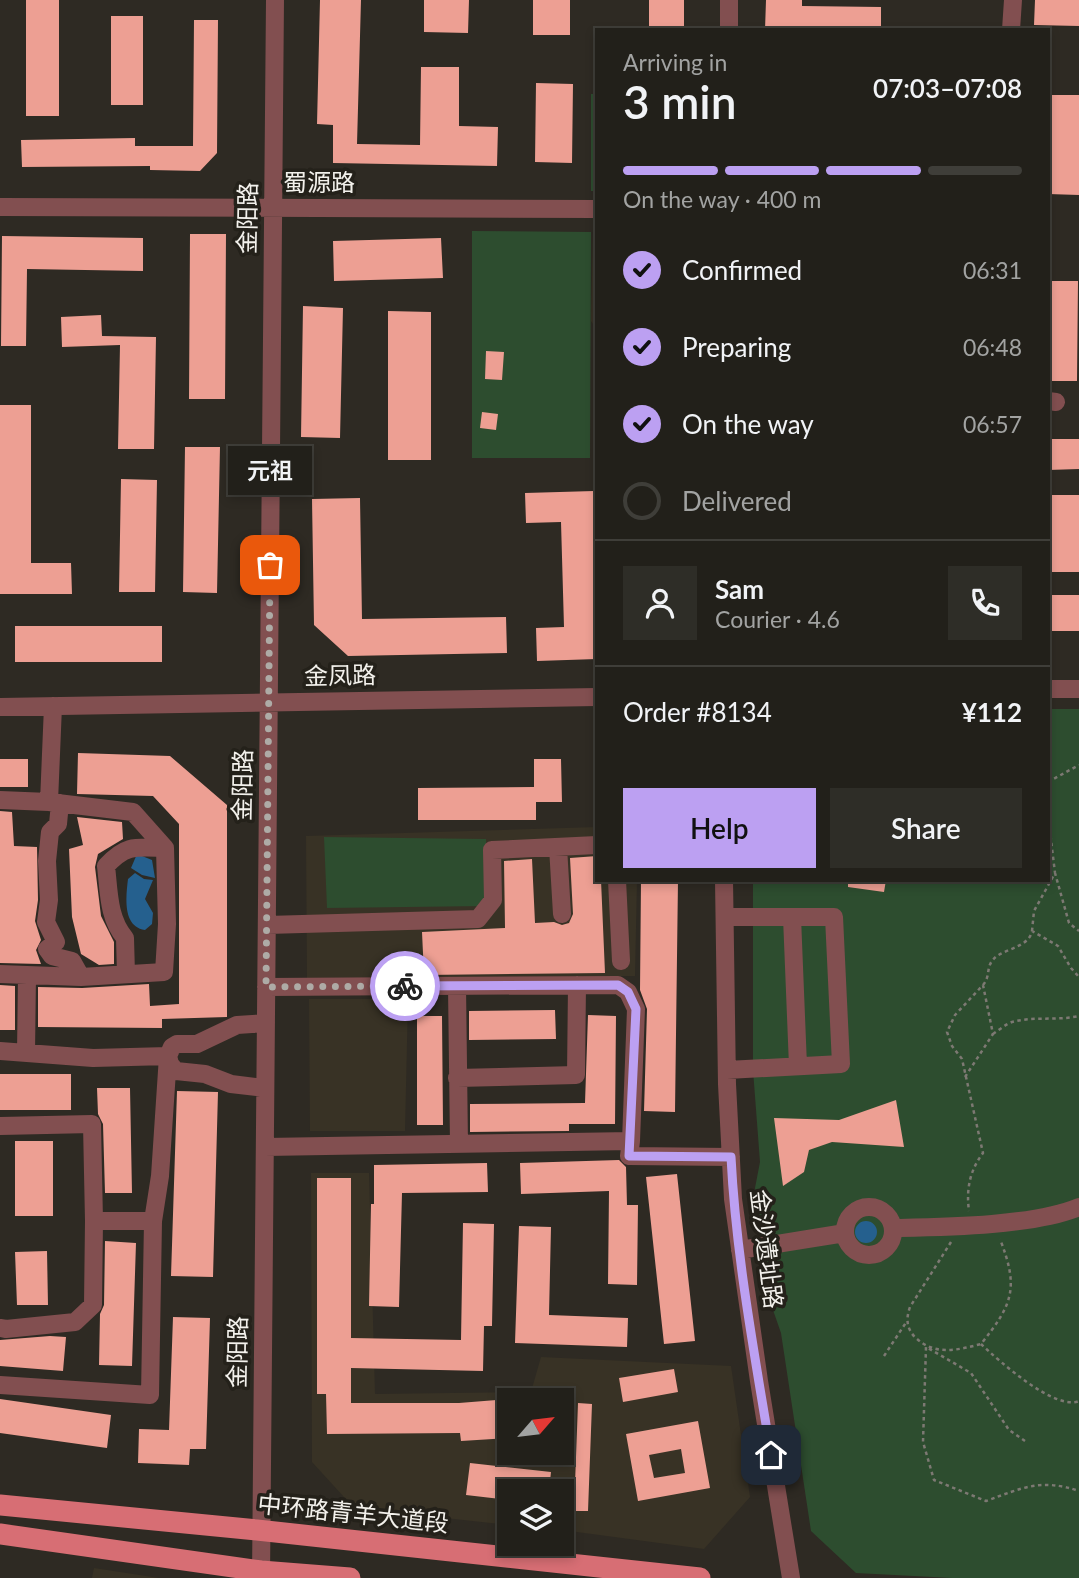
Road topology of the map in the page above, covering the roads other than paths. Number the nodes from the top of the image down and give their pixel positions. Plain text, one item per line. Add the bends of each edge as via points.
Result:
1 (275, 0) edge
2 (729, 0) edge
3 (1013, 0) edge
4 (729, 28) edge
5 (1011, 28) edge
6 (0, 207) edge
7 (273, 208) junction
8 (595, 209) edge
9 (1050, 689) edge
10 (1079, 689) edge
11 (595, 696) edge
12 (269, 702) junction
13 (54, 706) junction
14 (0, 707) edge
15 (0, 800) edge
16 (50, 802) junction
17 (595, 845) edge
18 (558, 847) junction
19 (165, 848) junction
20 (617, 882) edge
21 (724, 882) edge
22 (562, 914) dead end
23 (725, 917) junction
24 (792, 917) junction
25 (267, 925) junction
26 (621, 961) dead end
27 (0, 974) edge
28 (126, 974) junction
29 (27, 976) junction
30 (81, 977) junction
31 (577, 985) junction
32 (457, 986) junction
33 (266, 987) junction
34 (266, 1023) junction
35 (0, 1051) edge
36 (26, 1053) junction
37 (168, 1056) junction
38 (798, 1066) junction
39 (727, 1070) junction
40 (457, 1078) junction
41 (265, 1088) junction
42 (0, 1126) edge
43 (631, 1141) junction
44 (459, 1143) junction
45 (264, 1147) junction
46 (731, 1157) junction
47 (1079, 1207) edge
48 (94, 1221) junction
49 (153, 1221) junction
50 (894, 1228) junction
51 (845, 1233) junction
52 (740, 1251) junction
53 (0, 1328) edge
54 (0, 1385) edge
55 (0, 1505) edge
56 (261, 1531) junction
57 (0, 1534) edge
58 (261, 1575) edge
59 (350, 1578) edge
60 (700, 1578) edge
61 (792, 1578) edge

1 - 7 street, 金阳路
2 - 4 street
3 - 5 street
6 - 7 street, 蜀源路
7 - 8 street, 蜀源路
7 - 12 street, 金阳路
9 - 10 street
11 - 12 street, 金凤路
12 - 13 street, 金凤路
12 - 25 street, 金阳路
13 - 14 street, 金凤路
13 - 16 street
15 - 16 street
16 - 19 street via 133,812
16 - 30 street via 58,824 51,832 47,861 46,922 56,942 47,949 52,956 72,961
17 - 18 street
18 - 22 street
18 - 25 street via 492,850 493,900 478,919
19 - 28 street via 164,972
19 - 28 street via 119,852 106,866 111,911 125,938
20 - 26 street
21 - 23 street, 金沙遗址路
23 - 24 street
23 - 39 street, 金沙遗址路
24 - 38 street
24 - 38 street via 834,917 841,1063
25 - 33 street, 金阳路
27 - 29 street
28 - 30 street
29 - 30 street
29 - 36 street
31 - 32 street
31 - 40 street via 576,1075
31 - 43 street via 618,985 628,992 636,1009
32 - 33 street
32 - 40 street
33 - 34 street, 金阳路
34 - 37 street via 237,1025 197,1044 177,1044
34 - 41 street, 金阳路
35 - 36 street
36 - 37 street via 116,1059
37 - 41 street via 176,1071
37 - 49 street
38 - 39 street
39 - 46 street, 金沙遗址路
40 - 44 street
41 - 45 street, 金阳路
42 - 48 street via 92,1124
43 - 44 street
43 - 46 street via 629,1156
44 - 45 street
45 - 56 street, 金阳路
46 - 52 street, 金沙遗址路
47 - 50 street via 994,1223
48 - 49 street
48 - 53 street via 93,1306 75,1322
49 - 54 street via 150,1395
50 - 51 street via 887,1213 863,1207 849,1217
50 - 51 street via 886,1249 872,1255 857,1252
51 - 52 street
52 - 61 street, 金沙遗址路
55 - 56 main road, 中环路青羊大道段
56 - 58 street, 金阳路
56 - 60 main road, 中环路青羊大道段
57 - 58 main road
58 - 59 main road

